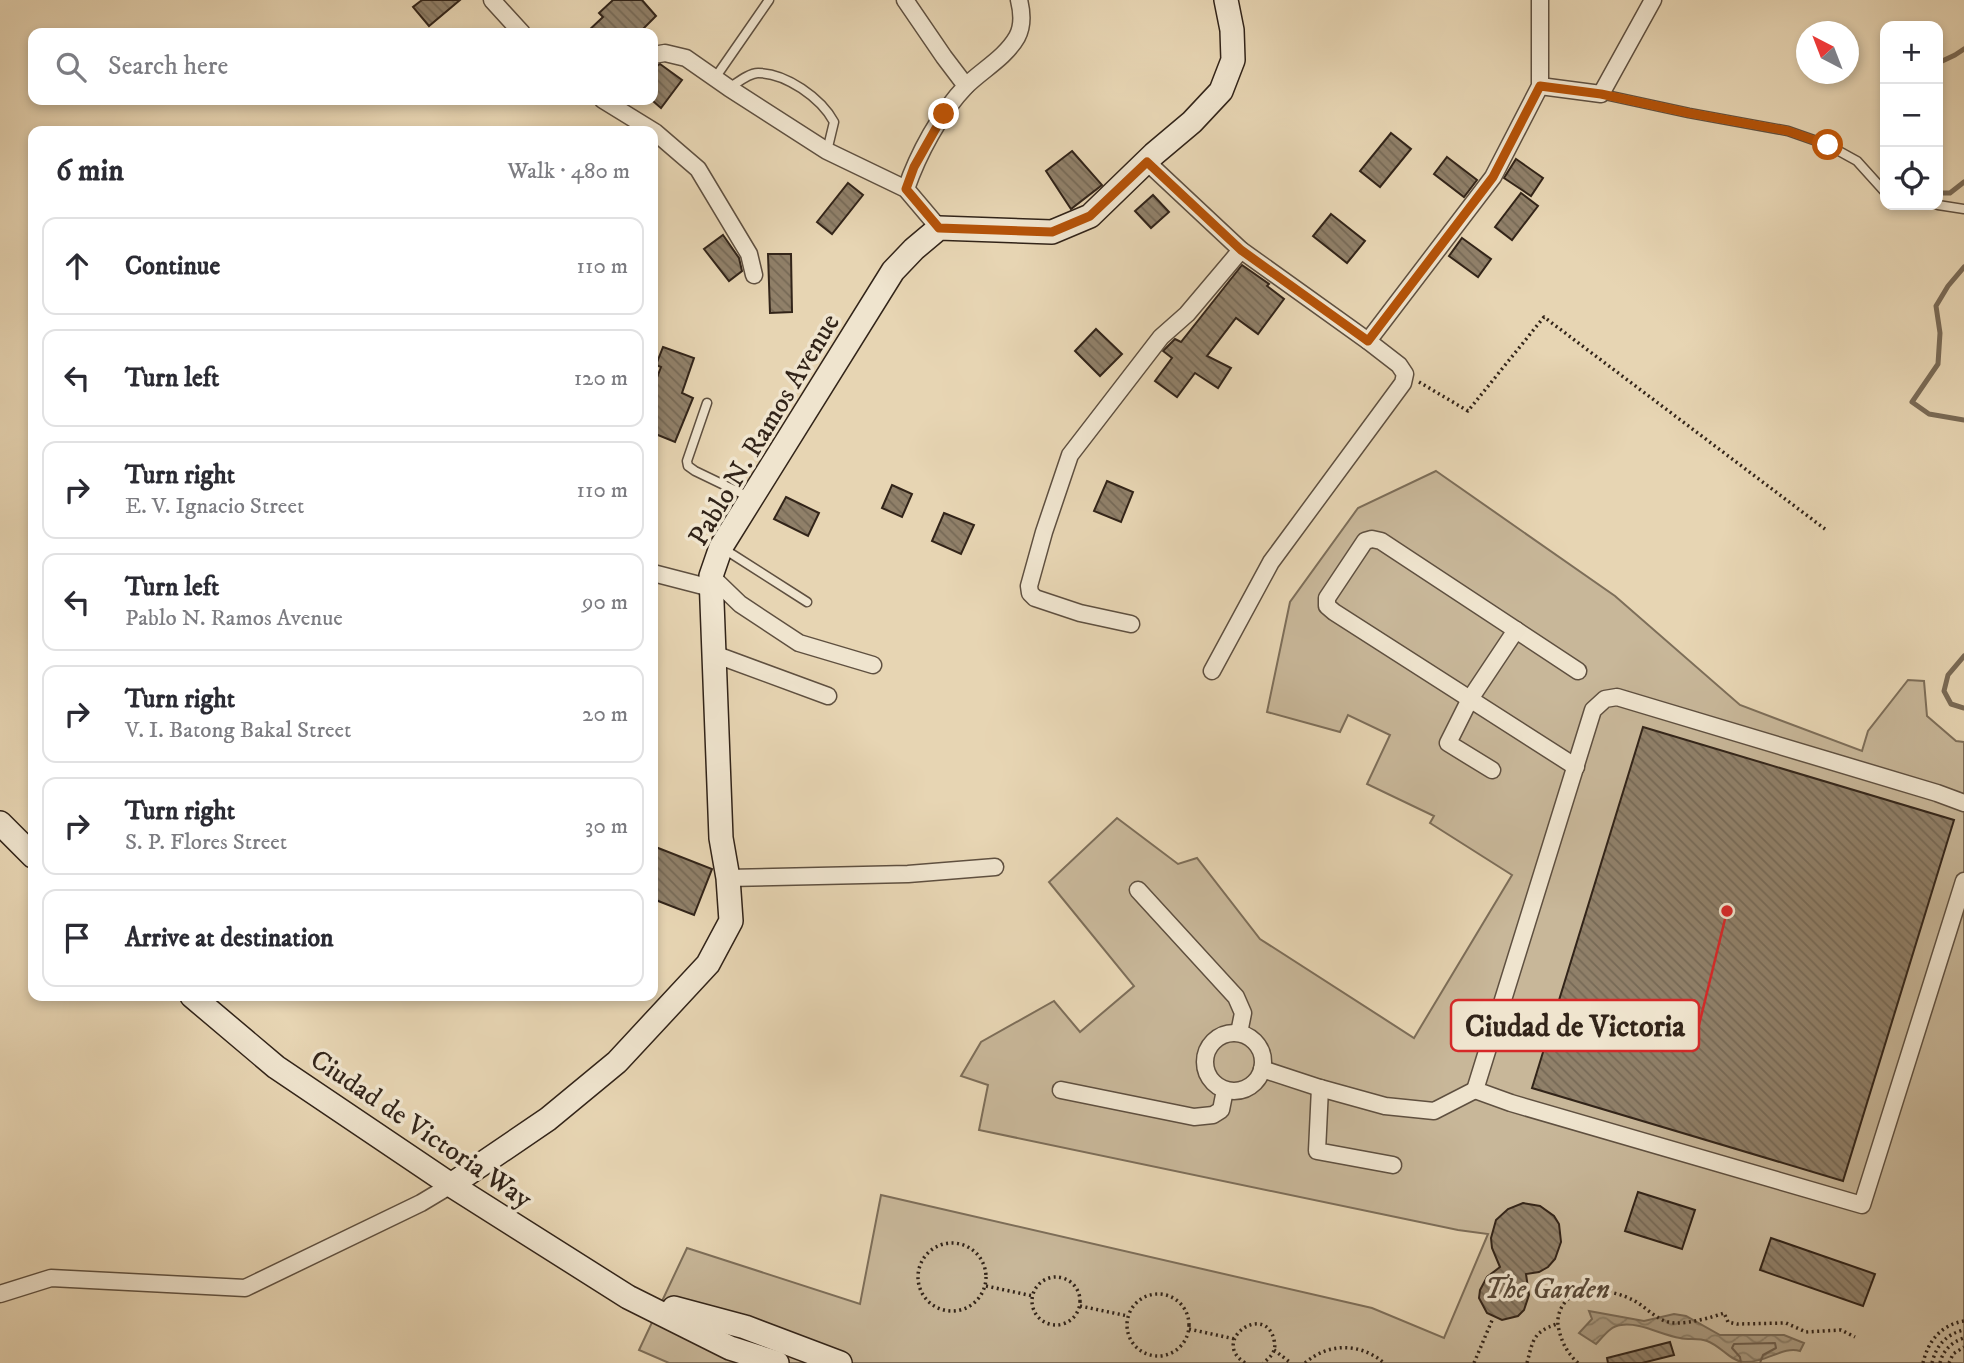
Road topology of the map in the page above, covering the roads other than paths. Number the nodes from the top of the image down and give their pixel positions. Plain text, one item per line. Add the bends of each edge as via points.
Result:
1 (492, 0) edge
2 (769, 0) edge
3 (905, 0) edge
4 (1019, 0) edge
5 (1226, 0) edge
6 (1540, 0) edge
7 (1653, 0) edge
8 (517, 28) edge
9 (658, 54) edge
10 (722, 83) junction
11 (966, 86) junction
12 (1540, 86) junction
13 (1601, 94) junction
14 (611, 105) edge
15 (647, 126) edge
16 (658, 134) edge
17 (827, 151) junction
18 (1147, 162) junction
19 (1880, 186) edge
20 (906, 189) junction
21 (1943, 206) edge
22 (1964, 209) edge
23 (939, 228) junction
24 (1241, 250) junction
25 (754, 275) dead end
26 (1368, 341) junction
27 (707, 403) dead end
28 (752, 498) junction
29 (721, 547) junction
30 (658, 574) edge
31 (711, 582) junction
32 (807, 602) dead end
33 (1131, 624) dead end
34 (1516, 630) junction
35 (714, 654) junction
36 (873, 665) dead end
37 (1212, 671) dead end
38 (1578, 671) dead end
39 (828, 696) dead end
40 (1470, 699) junction
41 (1576, 767) junction
42 (1492, 770) dead end
43 (1964, 803) edge
44 (0, 822) edge
45 (28, 851) edge
46 (995, 867) dead end
47 (728, 878) junction
48 (1964, 881) edge
49 (1139, 891) dead end
50 (198, 1001) edge
51 (1240, 1033) junction
52 (1262, 1069) junction
53 (1320, 1088) junction
54 (1061, 1090) dead end
55 (1225, 1090) junction
56 (1475, 1090) junction
57 (1393, 1165) dead end
58 (451, 1185) junction
59 (0, 1294) edge
60 (628, 1297) junction
61 (777, 1363) edge
62 (840, 1363) edge

1 - 8 street
2 - 10 lane
3 - 11 street
4 - 11 street via 1022,13 1017,36
5 - 18 street via 1233,60 1221,91
6 - 12 street
7 - 13 street
9 - 10 street via 686,58
10 - 17 street
10 - 17 lane via 755,73 793,82 834,122
11 - 20 street via 944,114
12 - 13 street
12 - 26 street via 1493,177
13 - 19 lane via 1788,131 1857,161
14 - 15 street
16 - 25 street via 698,169 749,254
17 - 20 street
18 - 23 street via 1090,216 1052,232
18 - 24 street
20 - 23 street
21 - 22 lane
23 - 28 street, Pablo N. Ramos Avenue via 893,271
24 - 26 street
24 - 33 street via 1187,314 1161,337 1070,455 1044,532 1030,593 1080,613
26 - 37 street via 1399,365 1405,374 1403,383 1271,562
27 - 28 lane via 688,466
28 - 29 street, Pablo N. Ramos Avenue
29 - 31 street, Pablo N. Ramos Avenue
29 - 32 lane
30 - 31 street
31 - 35 street, Pablo N. Ramos Avenue
31 - 36 street via 799,643
34 - 38 street
34 - 40 street
34 - 40 street via 1381,541 1364,541 1327,598 1327,606
35 - 39 street
35 - 47 street, Pablo N. Ramos Avenue via 721,838
40 - 41 street
40 - 42 street via 1448,743
41 - 43 street via 1593,710 1605,699 1617,697
41 - 56 street
44 - 45 street
46 - 47 street
47 - 58 street, Pablo N. Ramos Avenue via 731,921 699,974 617,1062 548,1119
48 - 56 street via 1862,1205
49 - 51 street via 1236,997 1243,1013
50 - 58 street, Ciudad de Victoria Way via 276,1067
51 - 52 street via 1260,1049
51 - 55 street via 1217,1037 1205,1054 1210,1080
52 - 53 street
52 - 55 street via 1251,1085
53 - 56 street via 1385,1106 1434,1111
53 - 57 street via 1317,1151
54 - 55 street via 1194,1117 1222,1110
58 - 59 street, Pablo N. Ramos Avenue via 245,1288 51,1278
58 - 60 street, Ciudad de Victoria Way
60 - 61 street, Ciudad de Victoria Way via 730,1348
60 - 62 street, Ciudad de Victoria Way via 745,1327

